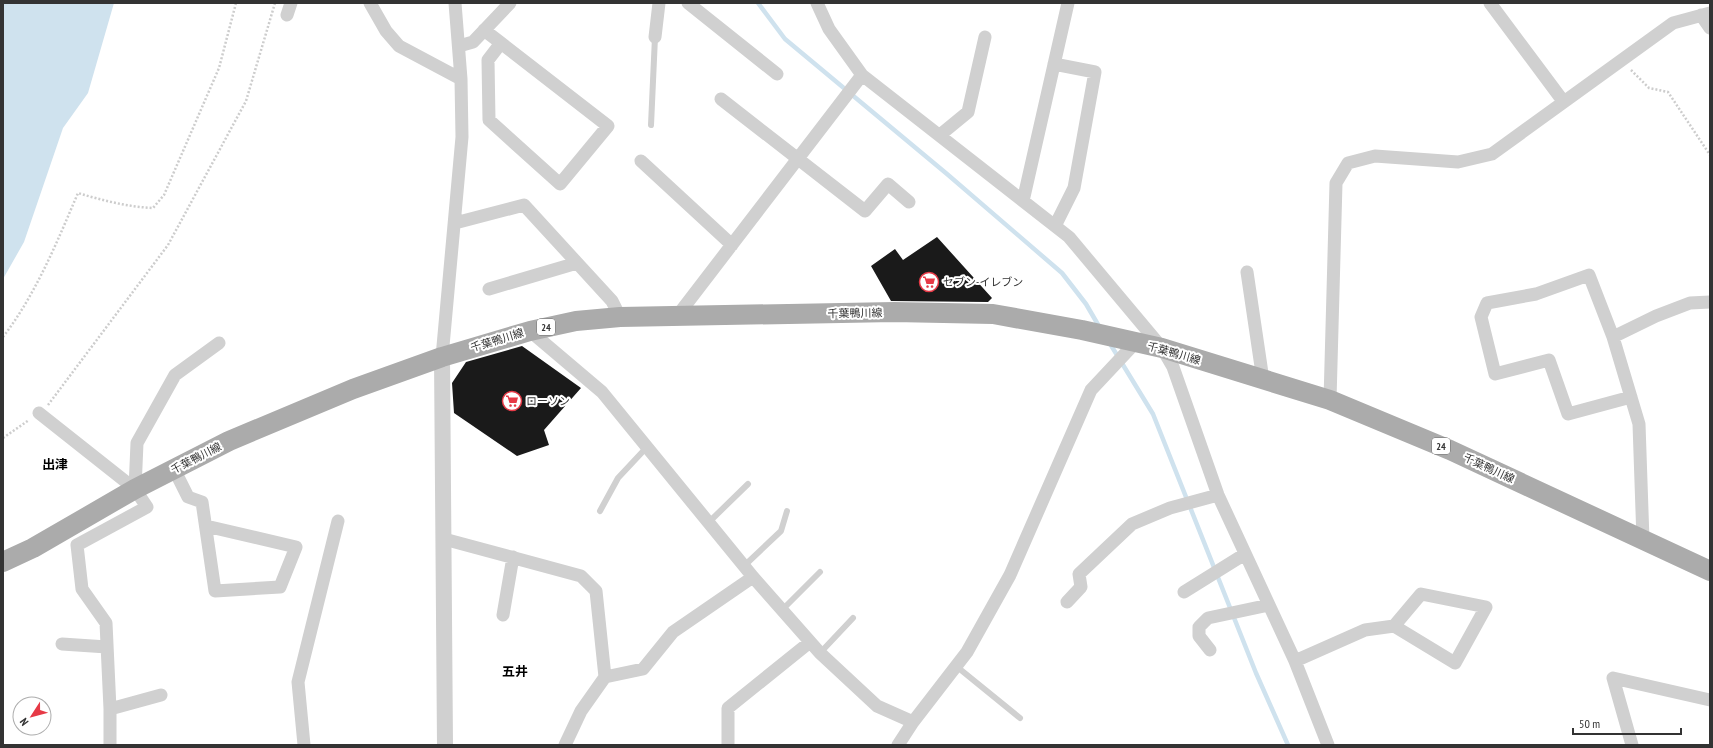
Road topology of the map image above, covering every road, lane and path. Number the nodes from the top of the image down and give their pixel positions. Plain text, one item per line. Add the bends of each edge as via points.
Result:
1 (236, 3) edge
2 (275, 3) edge
3 (370, 3) edge
4 (455, 3) edge
5 (510, 3) edge
6 (659, 3) edge
7 (688, 3) edge
8 (1068, 3) edge
9 (1490, 3) edge
10 (821, 4) edge
11 (1706, 14) edge
12 (1710, 28) edge
13 (484, 30) junction
14 (655, 37) joint
15 (985, 37) dead end
16 (500, 43) junction
17 (459, 46) junction
18 (1620, 60) junction
19 (1054, 64) junction
20 (777, 74) dead end
21 (862, 75) junction
22 (461, 79) junction
23 (721, 99) dead end
24 (1563, 101) junction
25 (651, 125) dead end
26 (940, 135) junction
27 (1710, 155) edge
28 (798, 159) junction
29 (641, 161) dead end
30 (1023, 200) junction
31 (909, 202) dead end
32 (456, 223) junction
33 (1056, 226) junction
34 (732, 245) junction
35 (577, 263) junction
36 (1247, 272) dead end
37 (489, 289) dead end
38 (1710, 302) edge
39 (678, 315) junction
40 (620, 317) junction
41 (530, 331) junction
42 (3, 337) edge
43 (1613, 337) junction
44 (1136, 342) junction
45 (220, 343) dead end
46 (1162, 348) junction
47 (442, 357) junction
48 (1263, 380) junction
49 (1631, 397) junction
50 (1330, 400) junction
51 (39, 413) junction
52 (3, 438) edge
53 (647, 447) junction
54 (174, 469) junction
55 (748, 484) dead end
56 (135, 490) junction
57 (1218, 495) junction
58 (600, 511) dead end
59 (787, 511) dead end
60 (338, 522) dead end
61 (708, 523) junction
62 (206, 526) junction
63 (444, 538) junction
64 (1643, 540) junction
65 (1245, 554) junction
66 (513, 557) junction
67 (3, 562) edge
68 (744, 566) junction
69 (1710, 571) edge
70 (820, 572) dead end
71 (753, 577) junction
72 (1184, 592) dead end
73 (1067, 602) dead end
74 (1269, 605) junction
75 (782, 610) junction
76 (503, 614) dead end
77 (852, 618) dead end
78 (1394, 626) junction
79 (810, 642) junction
80 (62, 644) dead end
81 (107, 647) junction
82 (1210, 650) dead end
83 (820, 653) junction
84 (1294, 662) junction
85 (956, 666) junction
86 (605, 677) junction
87 (161, 695) dead end
88 (1710, 700) edge
89 (110, 710) junction
90 (1020, 718) dead end
91 (913, 722) junction
92 (110, 745) edge
93 (304, 745) edge
94 (444, 745) edge
95 (565, 745) edge
96 (728, 745) edge
97 (898, 745) edge
98 (1328, 745) edge
99 (1632, 745) edge

1 - 42 path via 219,68 164,195 153,208 78,193 55,247 28,299
2 - 51 path via 246,101 168,245 46,408
3 - 22 street via 386,31 399,46
4 - 17 street
5 - 13 street
6 - 14 street
7 - 20 street
8 - 19 street
9 - 24 street
10 - 21 street via 829,29
11 - 12 street
11 - 18 street via 1672,23
13 - 16 street
13 - 17 street via 473,42
14 - 25 lane
15 - 26 street via 968,112
16 - 16 street via 608,126 560,184 489,120 488,60
17 - 22 street
18 - 24 street
18 - 27 path via 1649,88 1668,92
19 - 30 street
19 - 33 street via 1096,72 1074,188
21 - 26 street
21 - 28 street
22 - 32 street via 462,137
23 - 28 street
24 - 50 street via 1492,154 1458,162 1375,156 1348,163 1336,183
26 - 30 street
28 - 31 street via 865,211 888,184
28 - 34 street
29 - 34 street
30 - 33 street
32 - 35 street via 524,205
32 - 47 street
33 - 46 street via 1069,237
34 - 39 street
35 - 37 street
35 - 40 street via 612,301
36 - 48 street
38 - 43 street via 1690,303
39 - 40 main road, 千葉鴨川線 / 24
39 - 44 main road, 千葉鴨川線 / 24 via 894,312 993,314
40 - 41 main road, 千葉鴨川線 / 24 via 576,321
41 - 47 main road, 千葉鴨川線 / 24
41 - 53 street via 602,392
43 - 49 street
43 - 49 street via 1589,275 1536,294 1487,303 1480,317 1495,374 1549,360 1568,414
44 - 46 main road, 千葉鴨川線 / 24
44 - 85 street via 1091,390 1010,575 967,652
45 - 56 street via 175,375 137,443
46 - 48 main road, 千葉鴨川線 / 24
46 - 57 street via 1173,367
47 - 54 main road, 千葉鴨川線 / 24 via 324,401 229,441
47 - 63 street
48 - 50 main road, 千葉鴨川線 / 24
49 - 64 street via 1639,424
50 - 64 main road, 千葉鴨川線 / 24 via 1450,450
51 - 52 path
51 - 56 street
53 - 58 lane via 618,478
53 - 61 street
54 - 56 main road, 千葉鴨川線 / 24
54 - 62 street via 188,497 202,502
55 - 61 lane
56 - 67 main road, 千葉鴨川線 / 24 via 33,548
56 - 81 street via 147,507 78,545 82,589 106,623
57 - 65 street
57 - 73 street via 1170,508 1132,524 1079,574 1081,587
59 - 68 lane via 781,531
60 - 93 street via 298,682
61 - 68 street
62 - 62 street via 215,591 280,587 296,547
63 - 66 street
63 - 94 street
64 - 69 main road, 千葉鴨川線 / 24
65 - 72 street
65 - 74 street
66 - 76 street
66 - 86 street via 576,573 596,591
68 - 71 street
70 - 75 lane
71 - 75 street
71 - 86 street via 673,632 643,669
74 - 82 street via 1208,618 1199,627 1199,636
74 - 84 street
75 - 79 street
77 - 83 lane
78 - 78 street via 1421,594 1486,607 1455,663
78 - 84 street via 1365,630
79 - 83 street
79 - 96 street via 728,708
80 - 81 street
81 - 89 street
83 - 91 street via 877,706
84 - 98 street
85 - 90 lane
85 - 91 street
86 - 95 street via 581,711
87 - 89 street
88 - 99 street via 1613,678
89 - 92 street
91 - 97 street

